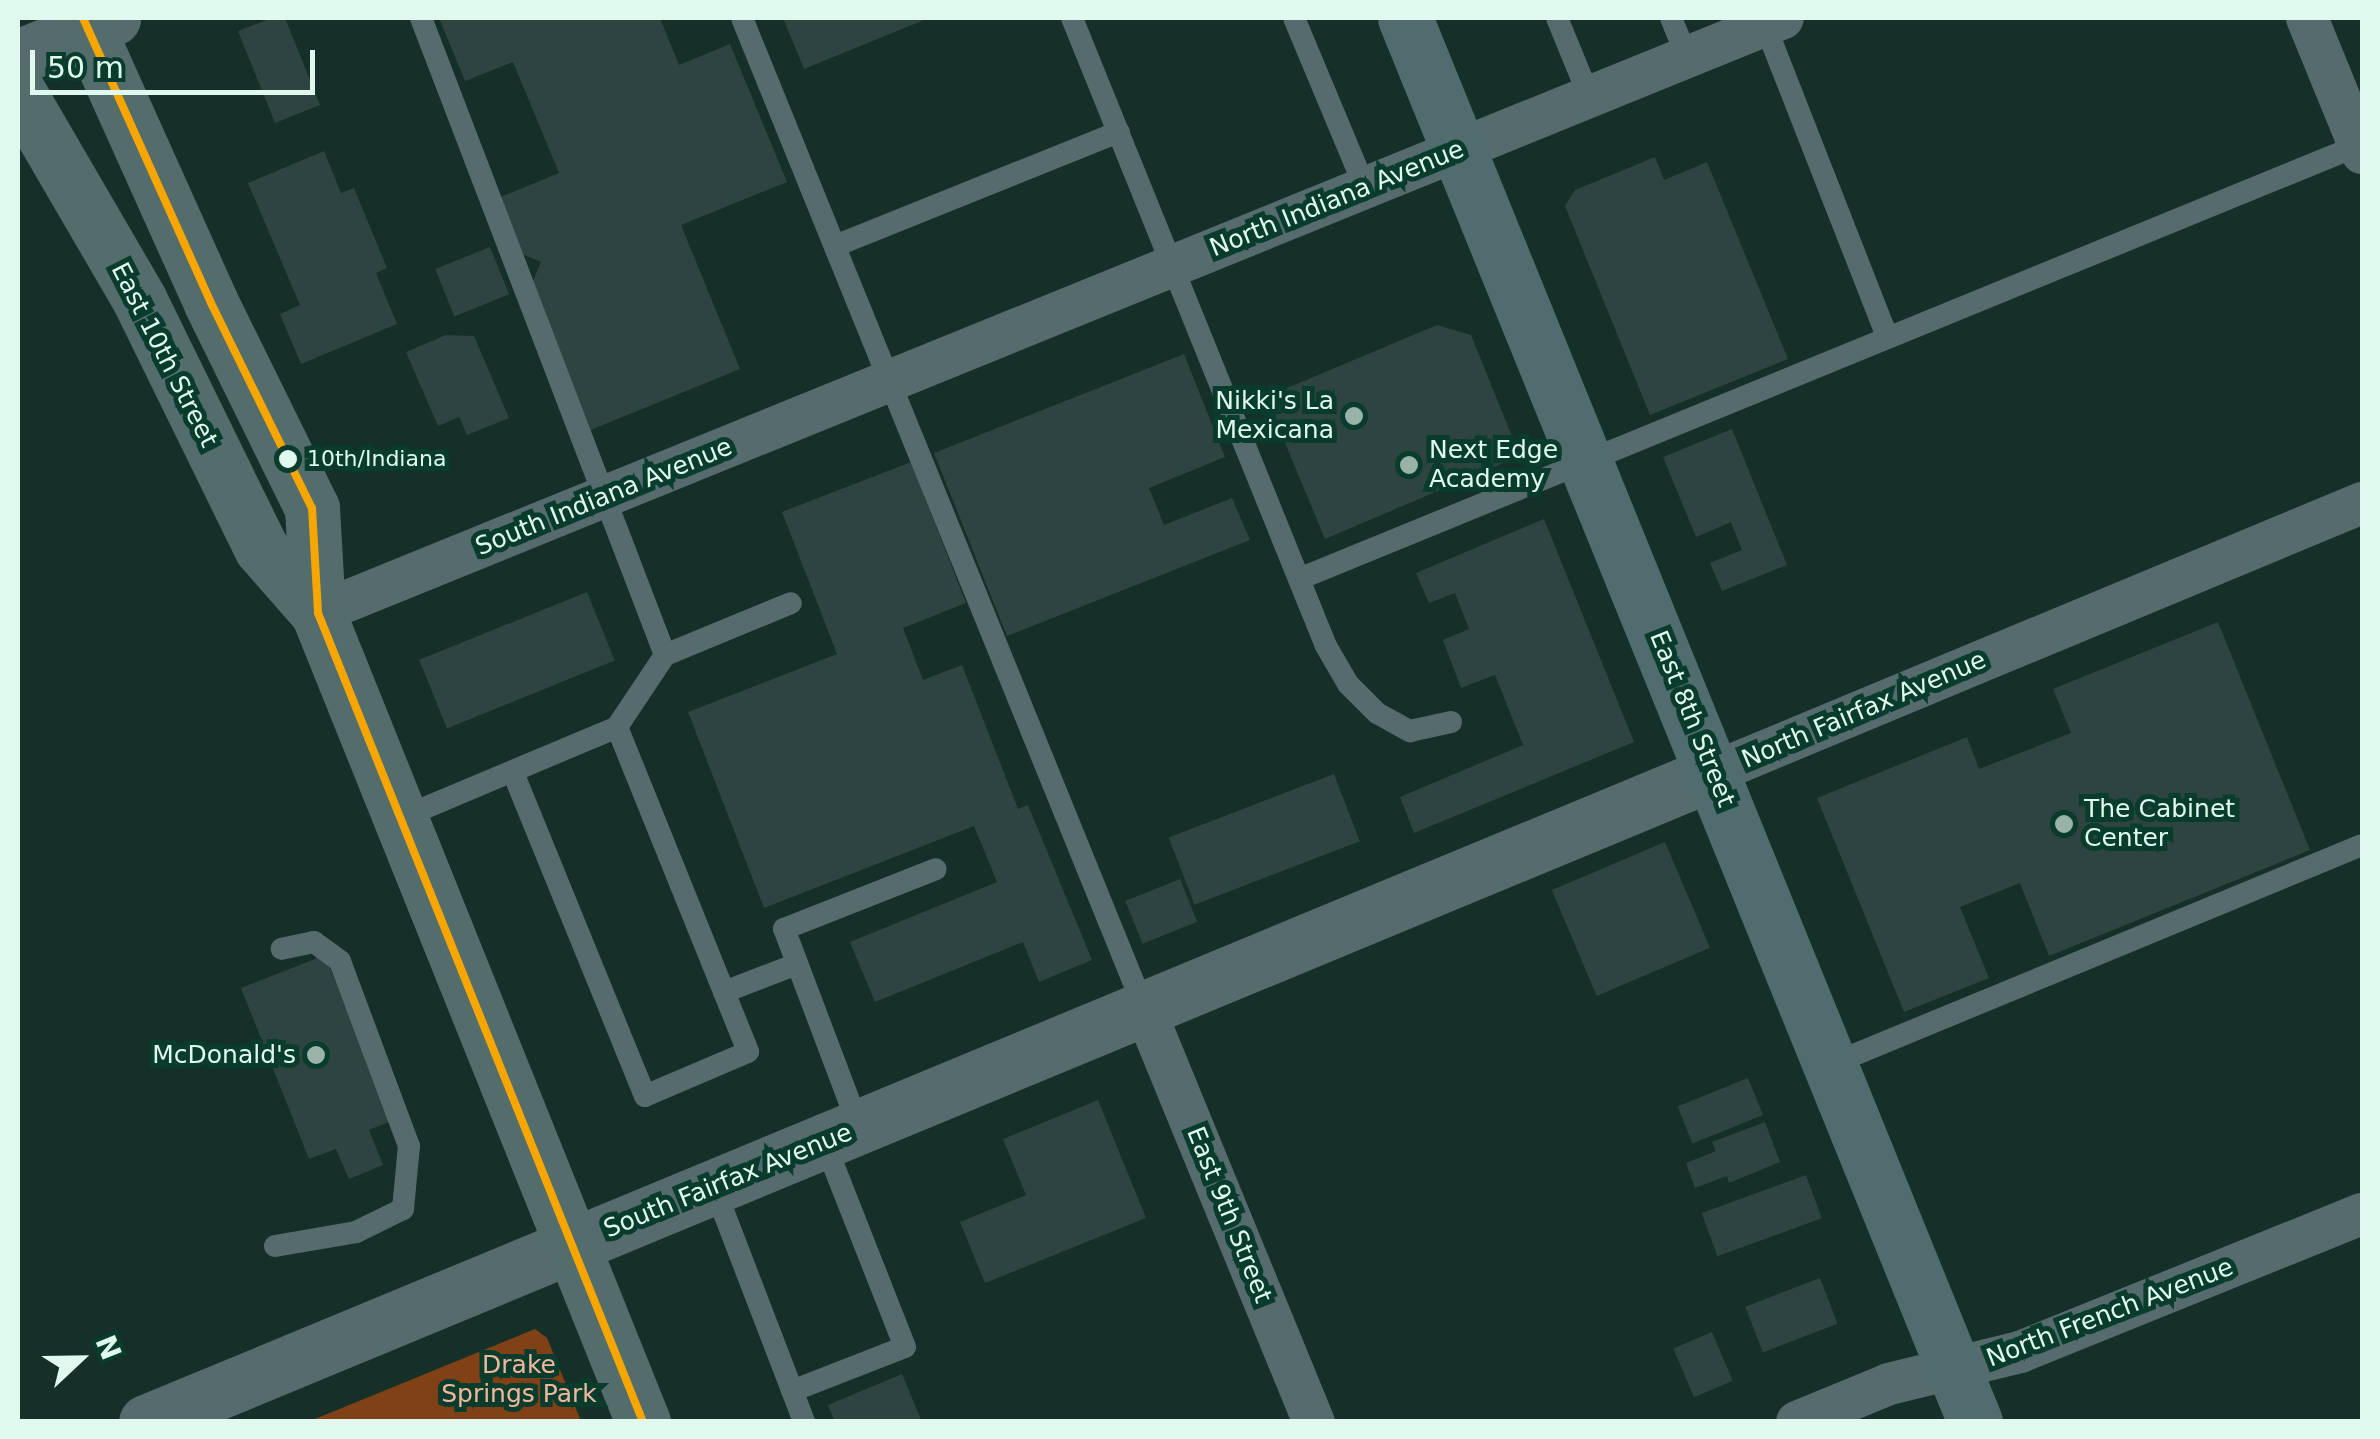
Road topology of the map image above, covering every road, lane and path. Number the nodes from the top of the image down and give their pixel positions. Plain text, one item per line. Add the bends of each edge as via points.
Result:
1 (421, 18) edge
2 (742, 18) edge
3 (1072, 18) edge
4 (1294, 18) edge
5 (1405, 18) edge
6 (1557, 18) edge
7 (1671, 18) edge
8 (2308, 18) edge
9 (94, 21) edge
10 (1774, 21) edge
11 (18, 57) edge
12 (1688, 57) junction
13 (18, 91) edge
14 (1589, 96) junction
15 (1119, 132) junction
16 (2361, 147) edge
17 (1459, 150) junction
18 (1365, 188) junction
19 (835, 246) junction
20 (1172, 266) junction
21 (1887, 336) junction
22 (890, 381) junction
23 (1585, 459) junction
24 (604, 497) junction
25 (2362, 503) edge
26 (1299, 579) junction
27 (792, 603) dead end
28 (318, 614) junction
29 (664, 654) junction
30 (1451, 722) dead end
31 (617, 727) junction
32 (513, 772) junction
33 (1715, 772) junction
34 (400, 818) junction
35 (2362, 846) edge
36 (936, 869) dead end
37 (282, 950) dead end
38 (797, 964) junction
39 (724, 992) junction
40 (1144, 1008) junction
41 (1832, 1064) junction
42 (842, 1134) junction
43 (714, 1186) junction
44 (2362, 1214) edge
45 (275, 1246) dead end
46 (571, 1246) junction
47 (1954, 1369) junction
48 (792, 1391) junction
49 (146, 1422) edge
50 (643, 1422) edge
51 (804, 1422) edge
52 (1314, 1422) edge
53 (1797, 1422) edge
54 (1975, 1422) edge

1 - 24 lane
2 - 19 lane
3 - 15 lane
4 - 18 lane
5 - 17 main road, East 8th Street
6 - 14 lane
7 - 12 lane
8 - 16 street
9 - 11 street
9 - 28 main road, East 10th Street via 211,303 312,508
10 - 12 street, North Indiana Avenue
10 - 21 lane
12 - 14 street, North Indiana Avenue
13 - 28 main road, East 10th Street via 140,300 261,548
14 - 17 street, North Indiana Avenue
15 - 19 lane
15 - 20 lane
16 - 21 lane
17 - 18 street, North Indiana Avenue
17 - 23 main road, East 8th Street
18 - 20 street, North Indiana Avenue
19 - 22 lane
20 - 22 street, North Indiana Avenue
20 - 26 lane
21 - 23 lane
22 - 24 street, South Indiana Avenue
22 - 40 lane
23 - 26 lane
23 - 33 main road, East 8th Street
24 - 28 street, South Indiana Avenue
24 - 29 lane
25 - 33 street, North Fairfax Avenue
26 - 30 lane via 1340,671 1377,713 1410,731
27 - 29 lane
28 - 34 main road, East 10th Street
29 - 31 lane
31 - 32 lane
31 - 39 lane
32 - 34 lane
32 - 39 lane via 646,1096 748,1052
33 - 40 street, North Fairfax Avenue
33 - 41 main road, East 8th Street
34 - 46 main road, East 10th Street
35 - 41 lane
36 - 38 lane via 784,929
37 - 45 lane via 314,942 340,961 409,1146 403,1208 356,1232
38 - 39 lane
38 - 42 lane
40 - 42 street, South Fairfax Avenue
40 - 52 street, East 9th Street
41 - 47 main road, East 8th Street
42 - 43 street, South Fairfax Avenue
42 - 48 lane via 906,1347
43 - 46 street, South Fairfax Avenue
43 - 48 lane
44 - 47 street, North French Avenue via 2020,1352
46 - 49 street, South Fairfax Avenue
46 - 50 main road, East 10th Street
47 - 53 street, North French Avenue via 1889,1384
47 - 54 main road, East 8th Street
48 - 51 lane

